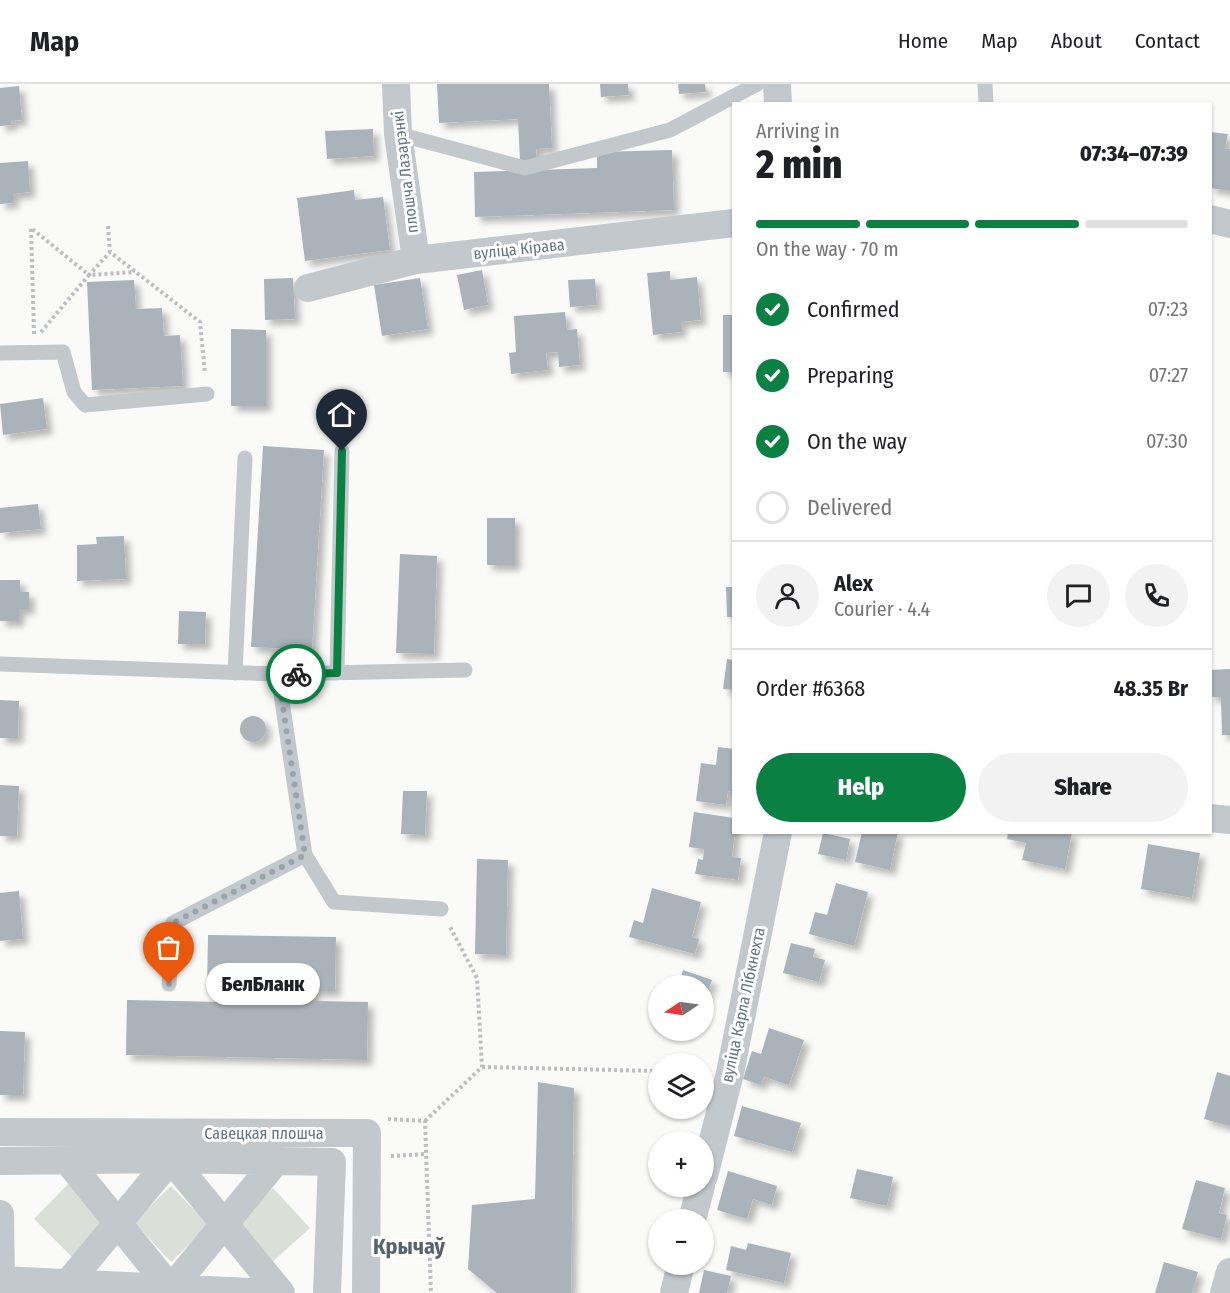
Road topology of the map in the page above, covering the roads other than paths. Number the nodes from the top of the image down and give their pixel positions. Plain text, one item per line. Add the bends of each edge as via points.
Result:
1 (396, 84) edge
2 (757, 84) edge
3 (777, 84) edge
4 (985, 84) edge
5 (778, 102) edge
6 (986, 102) edge
7 (398, 134) junction
8 (1212, 220) edge
9 (732, 223) edge
10 (1230, 224) edge
11 (416, 260) junction
12 (308, 288) dead end
13 (0, 353) edge
14 (207, 394) road end
15 (342, 451) dead end
16 (245, 458) dead end
17 (0, 664) edge
18 (465, 670) dead end
19 (235, 673) junction
20 (337, 673) junction
21 (278, 674) junction
22 (1212, 818) edge
23 (1230, 820) edge
24 (778, 834) edge
25 (305, 855) junction
26 (441, 909) road end
27 (169, 984) dead end
28 (0, 1132) edge
29 (714, 1136) edge
30 (171, 1159) junction
31 (67, 1160) junction
32 (0, 1161) edge
33 (276, 1161) junction
34 (0, 1214) edge
35 (118, 1223) junction
36 (224, 1224) junction
37 (1230, 1272) edge
38 (678, 1275) edge
39 (67, 1284) junction
40 (171, 1289) junction
41 (273, 1293) edge
42 (280, 1293) edge
43 (327, 1293) edge
44 (366, 1293) edge
45 (674, 1293) edge
46 (1224, 1293) edge

1 - 7 street, плошча Лазарэнкі
2 - 7 lane via 670,130 525,168
3 - 5 street
4 - 6 lane
7 - 11 street, плошча Лазарэнкі
8 - 10 street
9 - 11 street, вуліца Кірава
11 - 12 street, вуліца Кірава
13 - 14 lane via 63,352 74,393 85,405
15 - 20 lane
16 - 19 lane
17 - 19 lane
18 - 20 lane
19 - 21 lane
20 - 21 lane
21 - 25 lane
22 - 23 street
24 - 29 street, вуліца Карла Лібкнехта
25 - 26 lane via 334,902
25 - 27 lane via 173,923
28 - 44 street, Савецкая плошча via 367,1133
30 - 31 street
30 - 33 street
30 - 35 street
30 - 36 street
31 - 32 street
31 - 35 street
33 - 36 street
33 - 43 street via 332,1162
34 - 39 street via 1,1280
35 - 39 street
35 - 40 street
36 - 40 street
36 - 42 street
37 - 46 street
38 - 45 street
39 - 40 street
40 - 41 street

